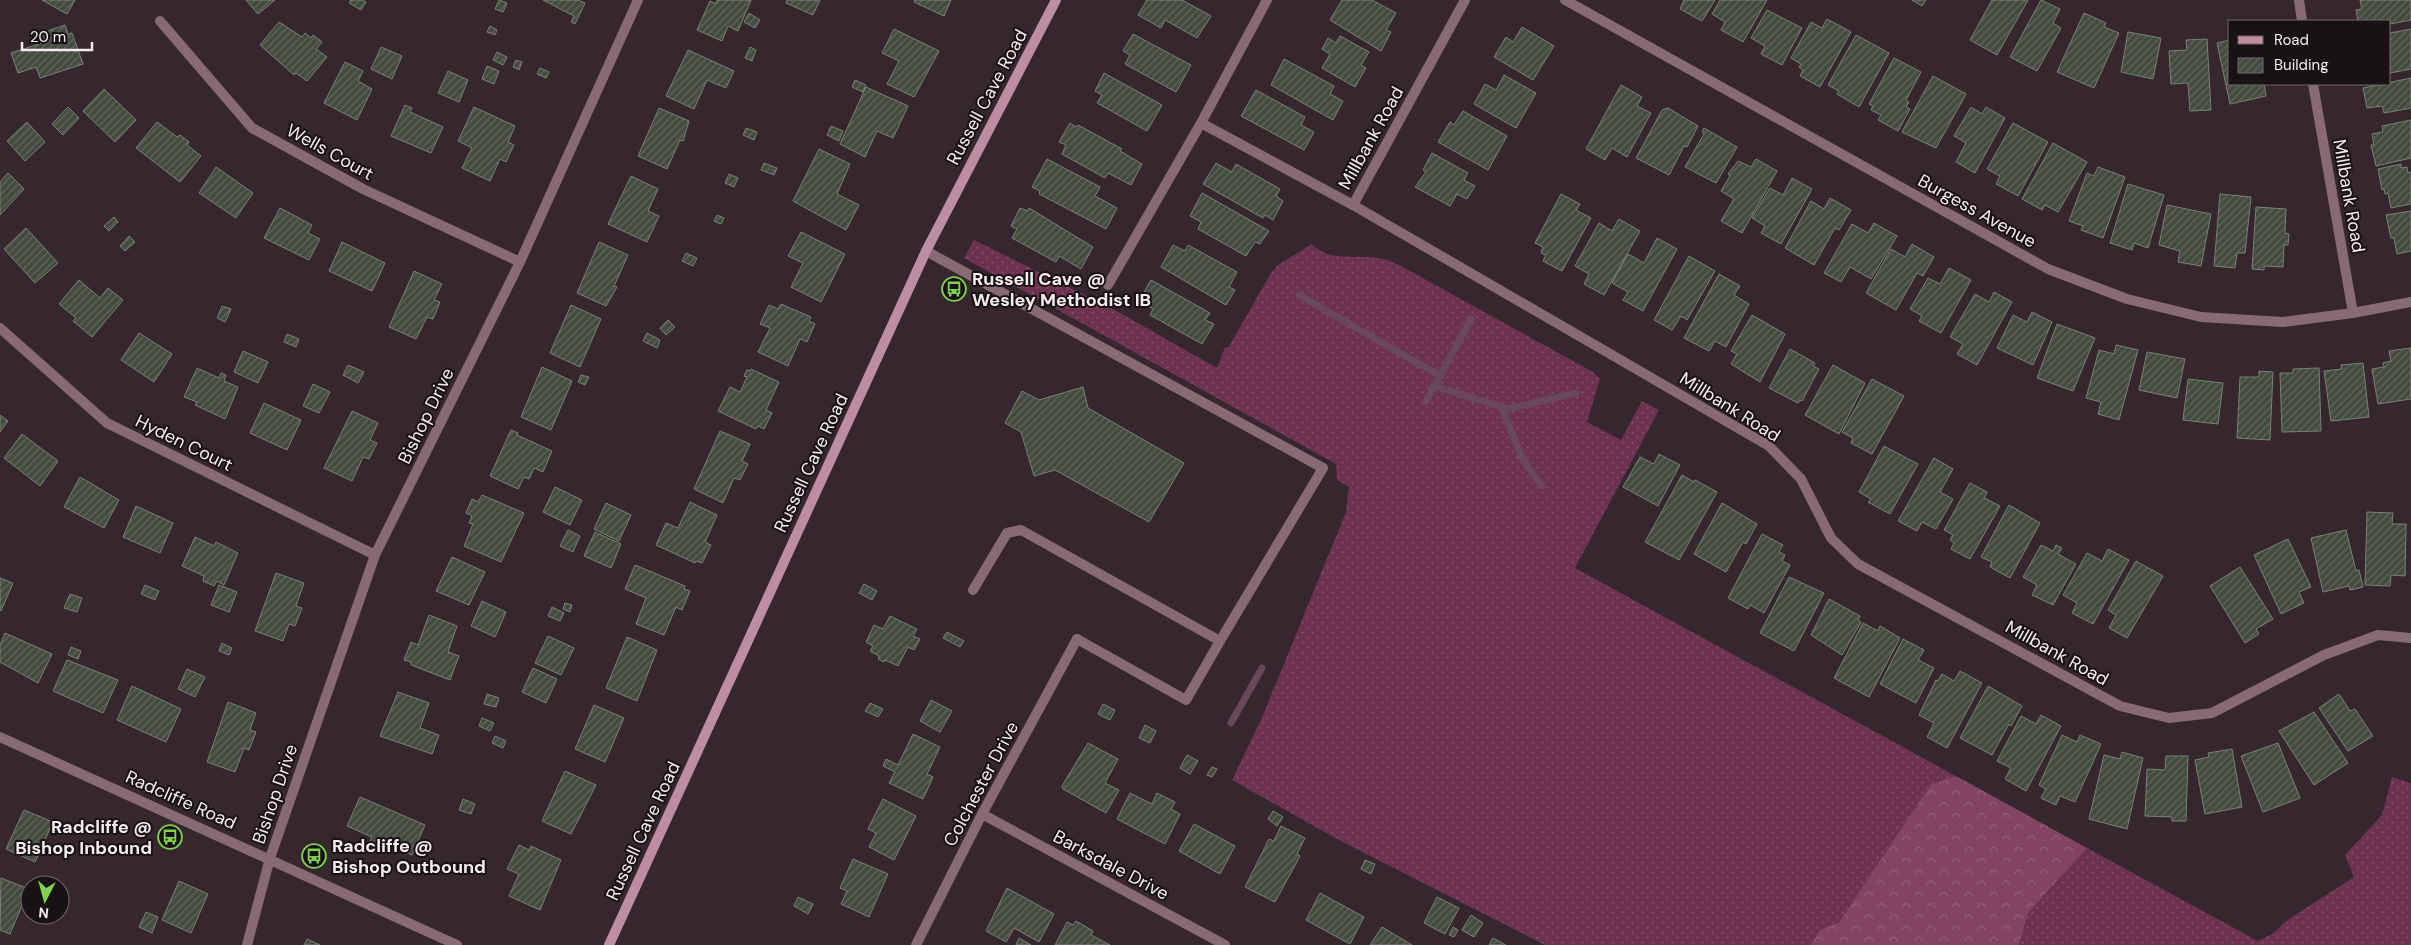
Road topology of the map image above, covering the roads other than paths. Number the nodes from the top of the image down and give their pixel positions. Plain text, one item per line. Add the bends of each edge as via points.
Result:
1 (638, 0) edge
2 (1056, 0) edge
3 (1267, 0) edge
4 (1465, 0) edge
5 (1565, 0) edge
6 (2299, 0) edge
7 (2302, 20) edge
8 (160, 22) dead end
9 (2313, 85) edge
10 (1201, 123) junction
11 (1353, 205) junction
12 (926, 250) junction
13 (520, 262) junction
14 (1108, 285) dead end
15 (2411, 302) edge
16 (2353, 313) junction
17 (0, 328) edge
18 (375, 555) junction
19 (973, 590) dead end
20 (2411, 638) edge
21 (1220, 641) junction
22 (0, 737) edge
23 (982, 814) junction
24 (270, 858) junction
25 (247, 945) edge
26 (457, 945) edge
27 (609, 945) edge
28 (916, 945) edge
29 (1225, 945) edge

1 - 13 street, Bishop Drive
2 - 12 main road, Russell Cave Road
3 - 10 street
4 - 11 street, Millbank Road
5 - 16 street, Burgess Avenue via 2048,268 2127,299 2201,317 2283,322
6 - 7 street
8 - 13 street, Wells Court via 252,128 363,189
9 - 16 street, Millbank Road
10 - 11 street
10 - 14 street
11 - 20 street, Millbank Road via 1769,446 1801,479 1831,538 1858,564 2120,706 2169,718 2212,713 2324,655 2378,635
12 - 21 street via 1323,468
12 - 27 main road, Russell Cave Road
13 - 18 street, Bishop Drive
15 - 16 street, Burgess Avenue
17 - 18 street, Hyden Court via 106,423
18 - 24 street, Bishop Drive
19 - 21 street via 1007,533 1022,530
21 - 23 street, Colchester Drive via 1186,700 1077,639
22 - 24 street, Radcliffe Road
23 - 28 street, Colchester Drive
23 - 29 street, Barksdale Drive
24 - 25 street, Bishop Drive
24 - 26 street, Radcliffe Road

